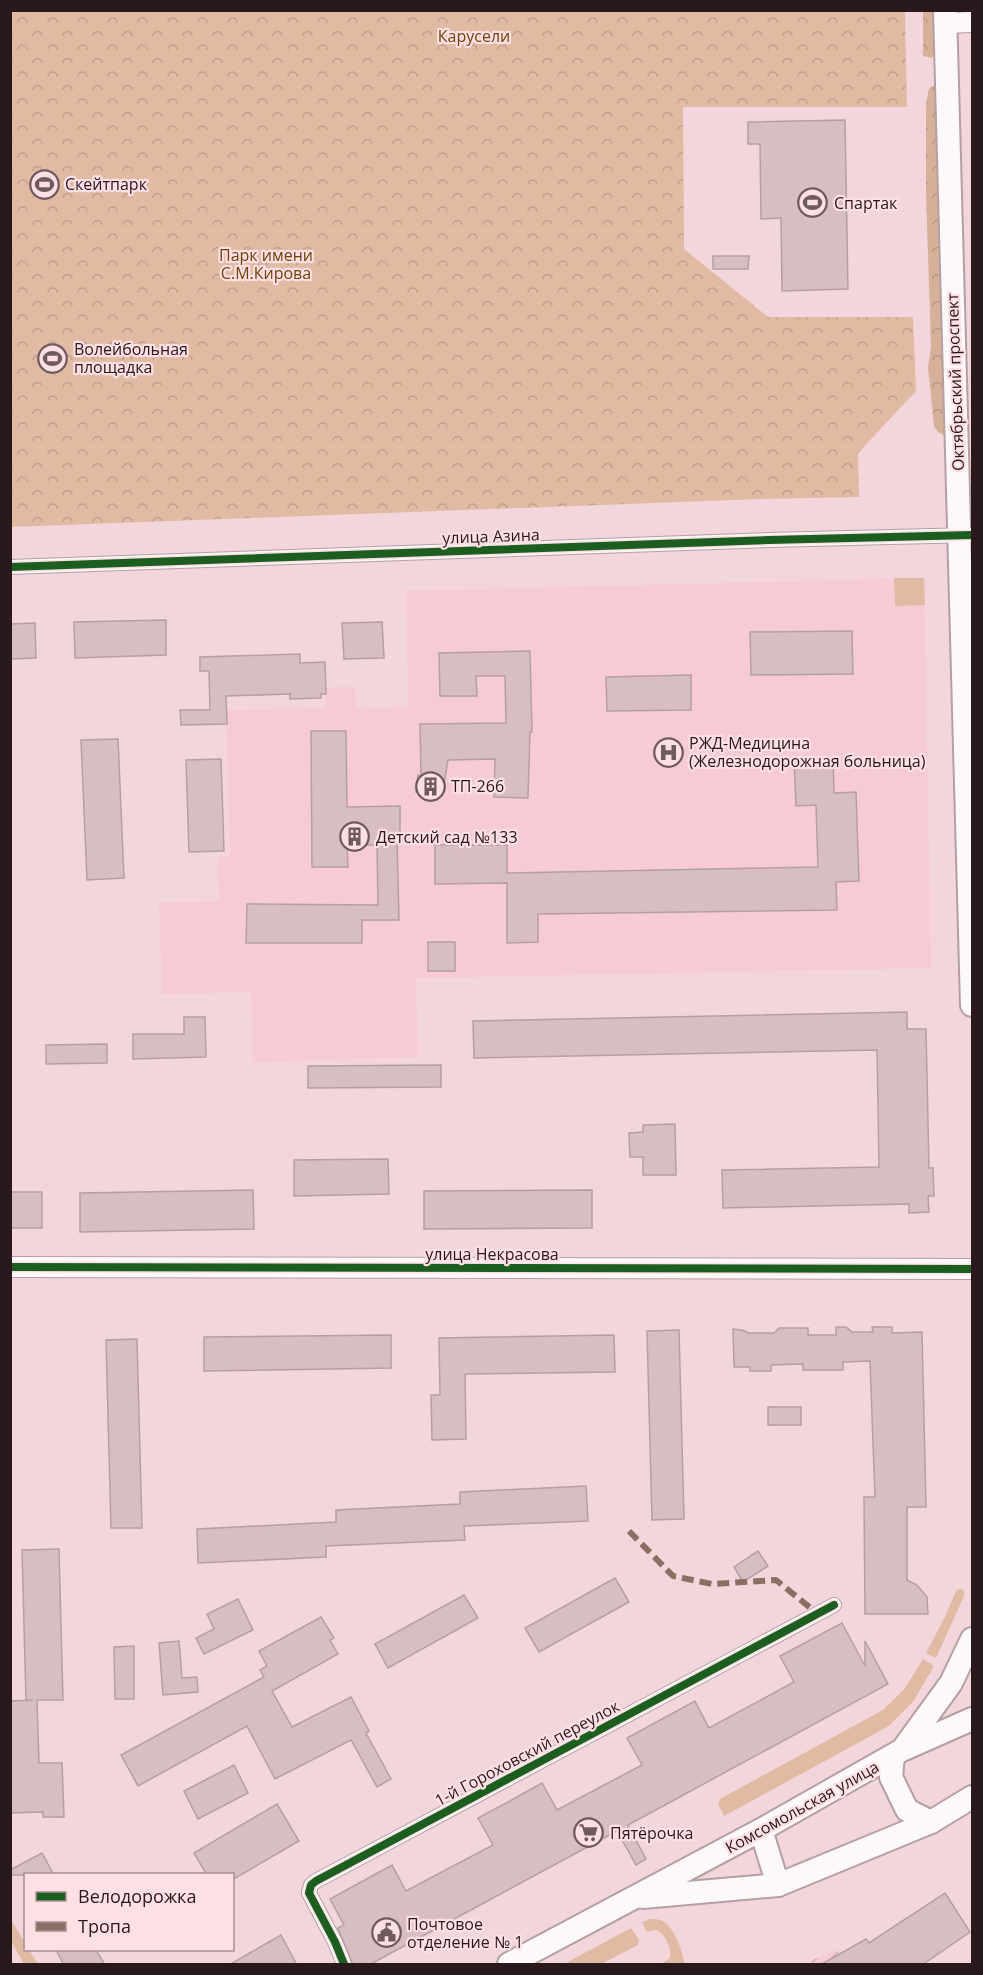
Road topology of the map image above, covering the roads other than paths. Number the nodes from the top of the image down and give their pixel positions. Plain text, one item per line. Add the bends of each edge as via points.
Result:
1 (945, 17) edge
2 (972, 22) edge
3 (966, 535) edge
4 (10, 567) edge
5 (972, 1005) edge
6 (10, 1267) edge
7 (972, 1269) edge
8 (834, 1605) dead end
9 (972, 1639) edge
10 (970, 1724) edge
11 (898, 1753) junction
12 (972, 1797) edge
13 (931, 1822) junction
14 (761, 1830) junction
15 (778, 1886) junction
16 (633, 1898) junction
17 (344, 1965) edge
18 (509, 1965) edge

1 - 2 street
1 - 3 main road, Октябрьский проспект
3 - 4 street, улица Азина
3 - 5 main road, Октябрьский проспект
6 - 7 street, улица Некрасова
8 - 17 street, 1-й Гороховский переулок via 316,1881 309,1893
9 - 11 main road via 951,1683
10 - 11 main road, Комсомольская улица
11 - 13 main road via 891,1777 907,1810
11 - 14 main road, Комсомольская улица
12 - 13 main road, Комсомольская улица
13 - 15 main road, Комсомольская улица
14 - 15 main road
14 - 16 main road, Комсомольская улица
15 - 16 main road, Комсомольская улица
16 - 18 main road, Комсомольская улица

